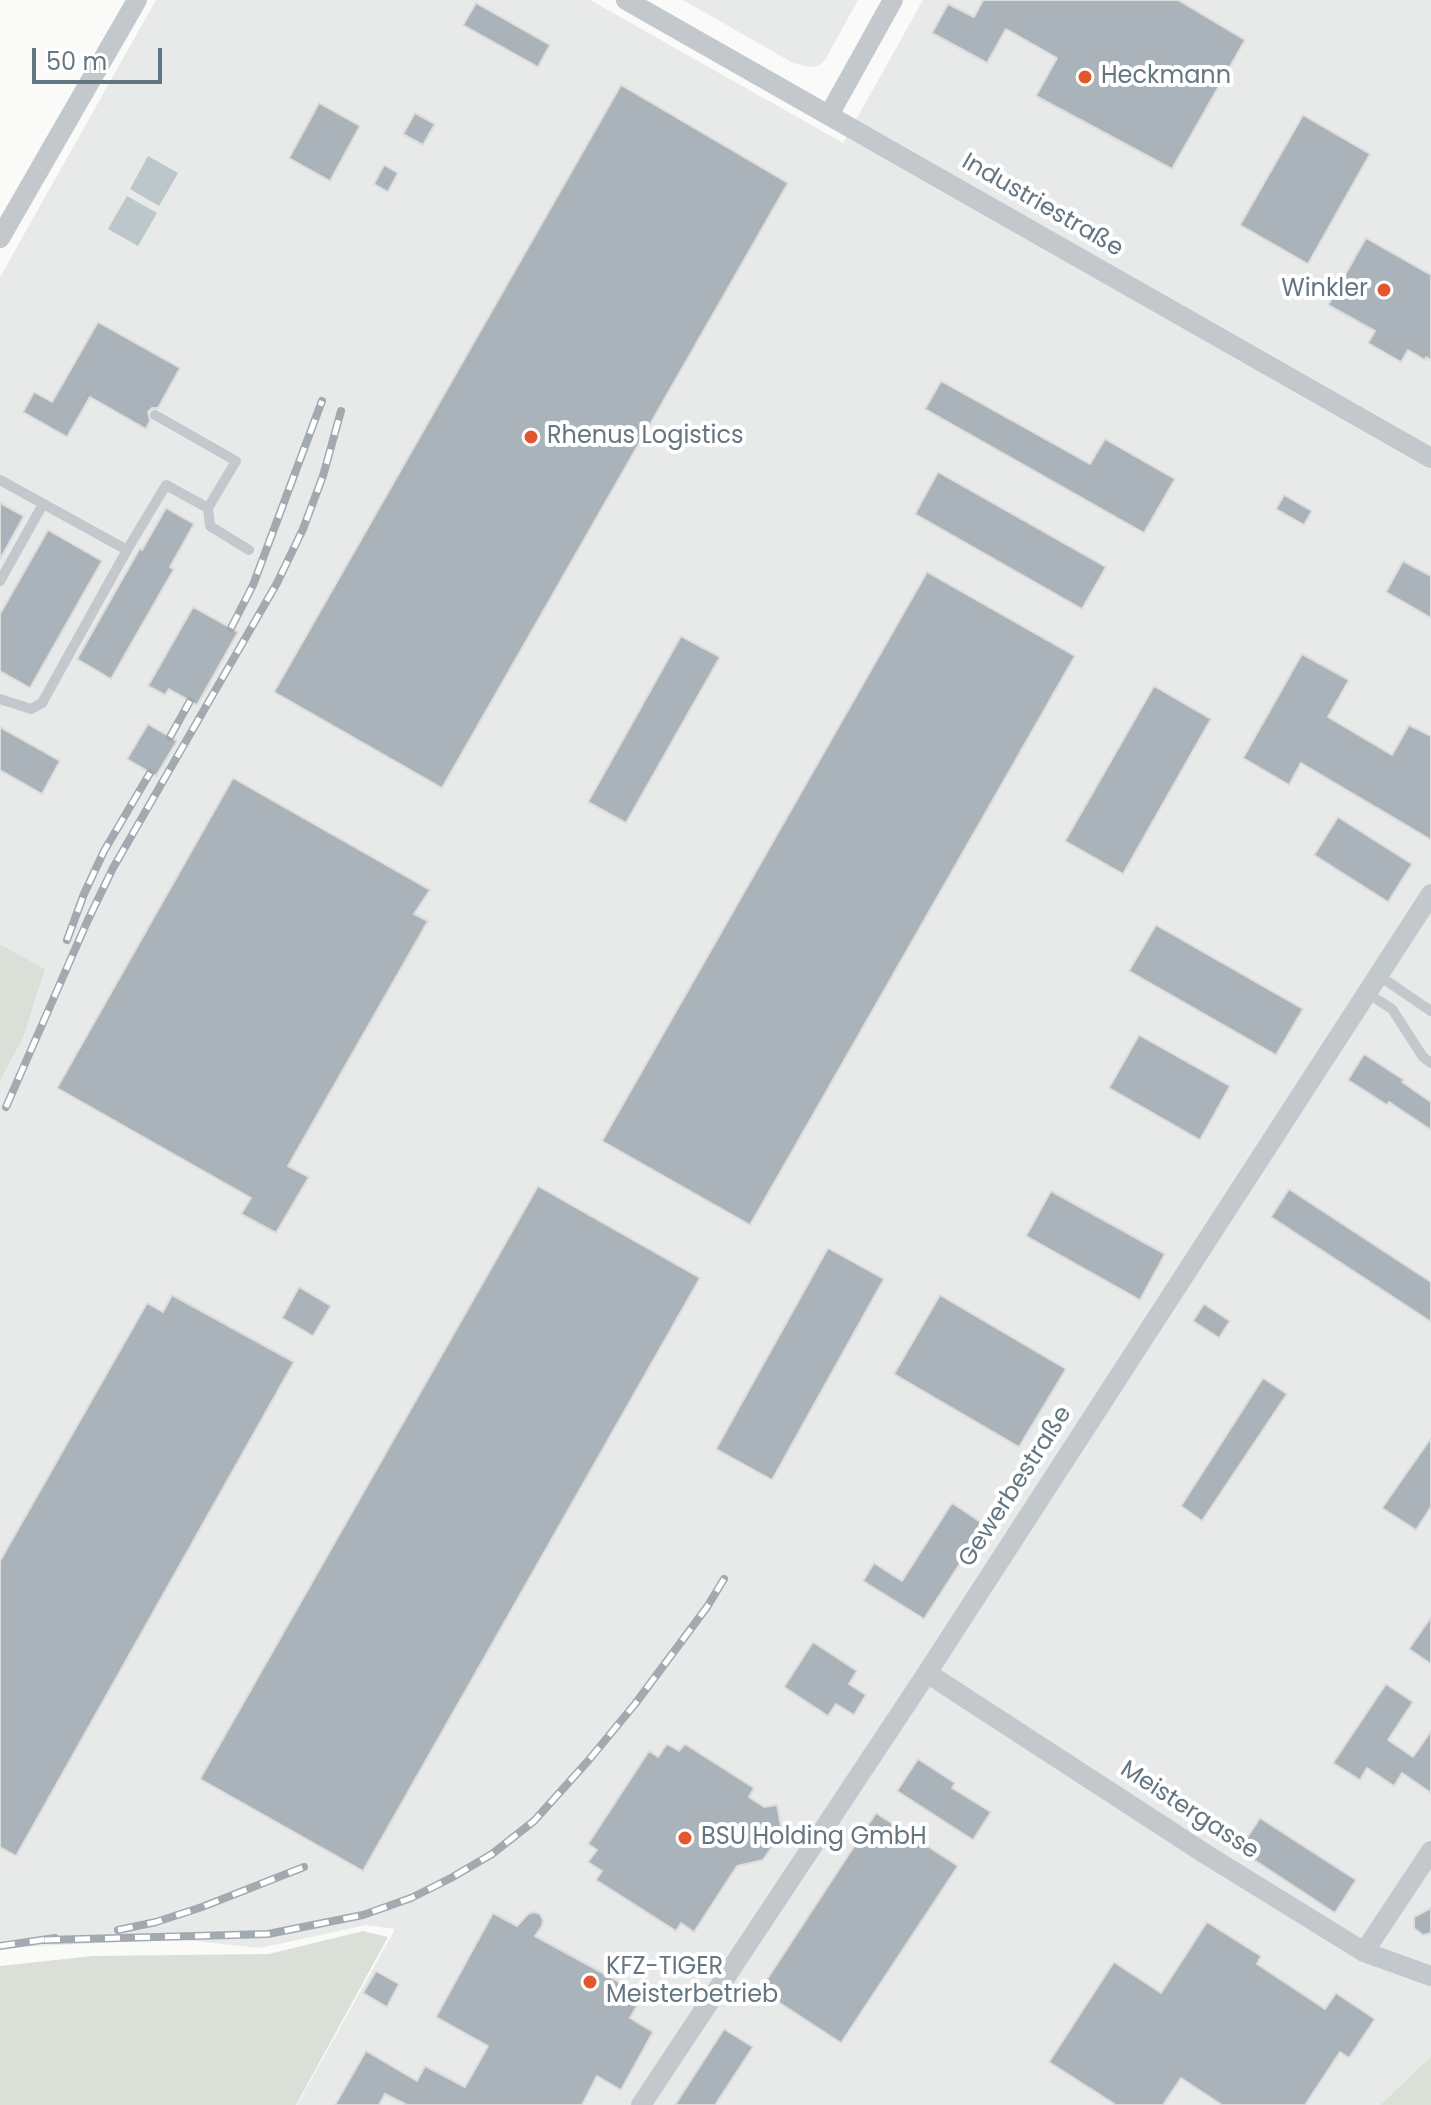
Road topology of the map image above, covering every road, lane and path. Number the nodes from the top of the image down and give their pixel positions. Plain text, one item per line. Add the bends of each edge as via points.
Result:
1 (137, 0) edge
2 (626, 0) edge
3 (893, 0) edge
4 (829, 115) junction
5 (0, 238) edge
6 (155, 415) dead end
7 (1431, 458) edge
8 (0, 480) edge
9 (43, 504) junction
10 (208, 508) junction
11 (127, 550) junction
12 (249, 550) dead end
13 (0, 581) edge
14 (0, 699) edge
15 (1431, 894) edge
16 (1378, 975) junction
17 (1367, 993) junction
18 (1431, 1011) edge
19 (1431, 1063) edge
20 (927, 1673) junction
21 (1431, 1851) edge
22 (1364, 1952) junction
23 (1431, 1976) edge
24 (641, 2105) edge

1 - 5 street
2 - 4 street, Industriestraße
3 - 4 street
4 - 7 street, Industriestraße
6 - 10 lane via 236,461
8 - 9 lane
9 - 11 lane
9 - 13 lane
10 - 11 lane via 166,485
10 - 12 lane via 210,526
11 - 14 lane via 42,703 31,709
15 - 16 street, Gewerbestraße
16 - 17 street, Gewerbestraße
16 - 18 lane
17 - 19 lane via 1392,1009
17 - 20 street, Gewerbestraße
20 - 22 street, Meistergasse
20 - 24 street, Gewerbestraße
21 - 22 street
22 - 23 street, Meistergasse

